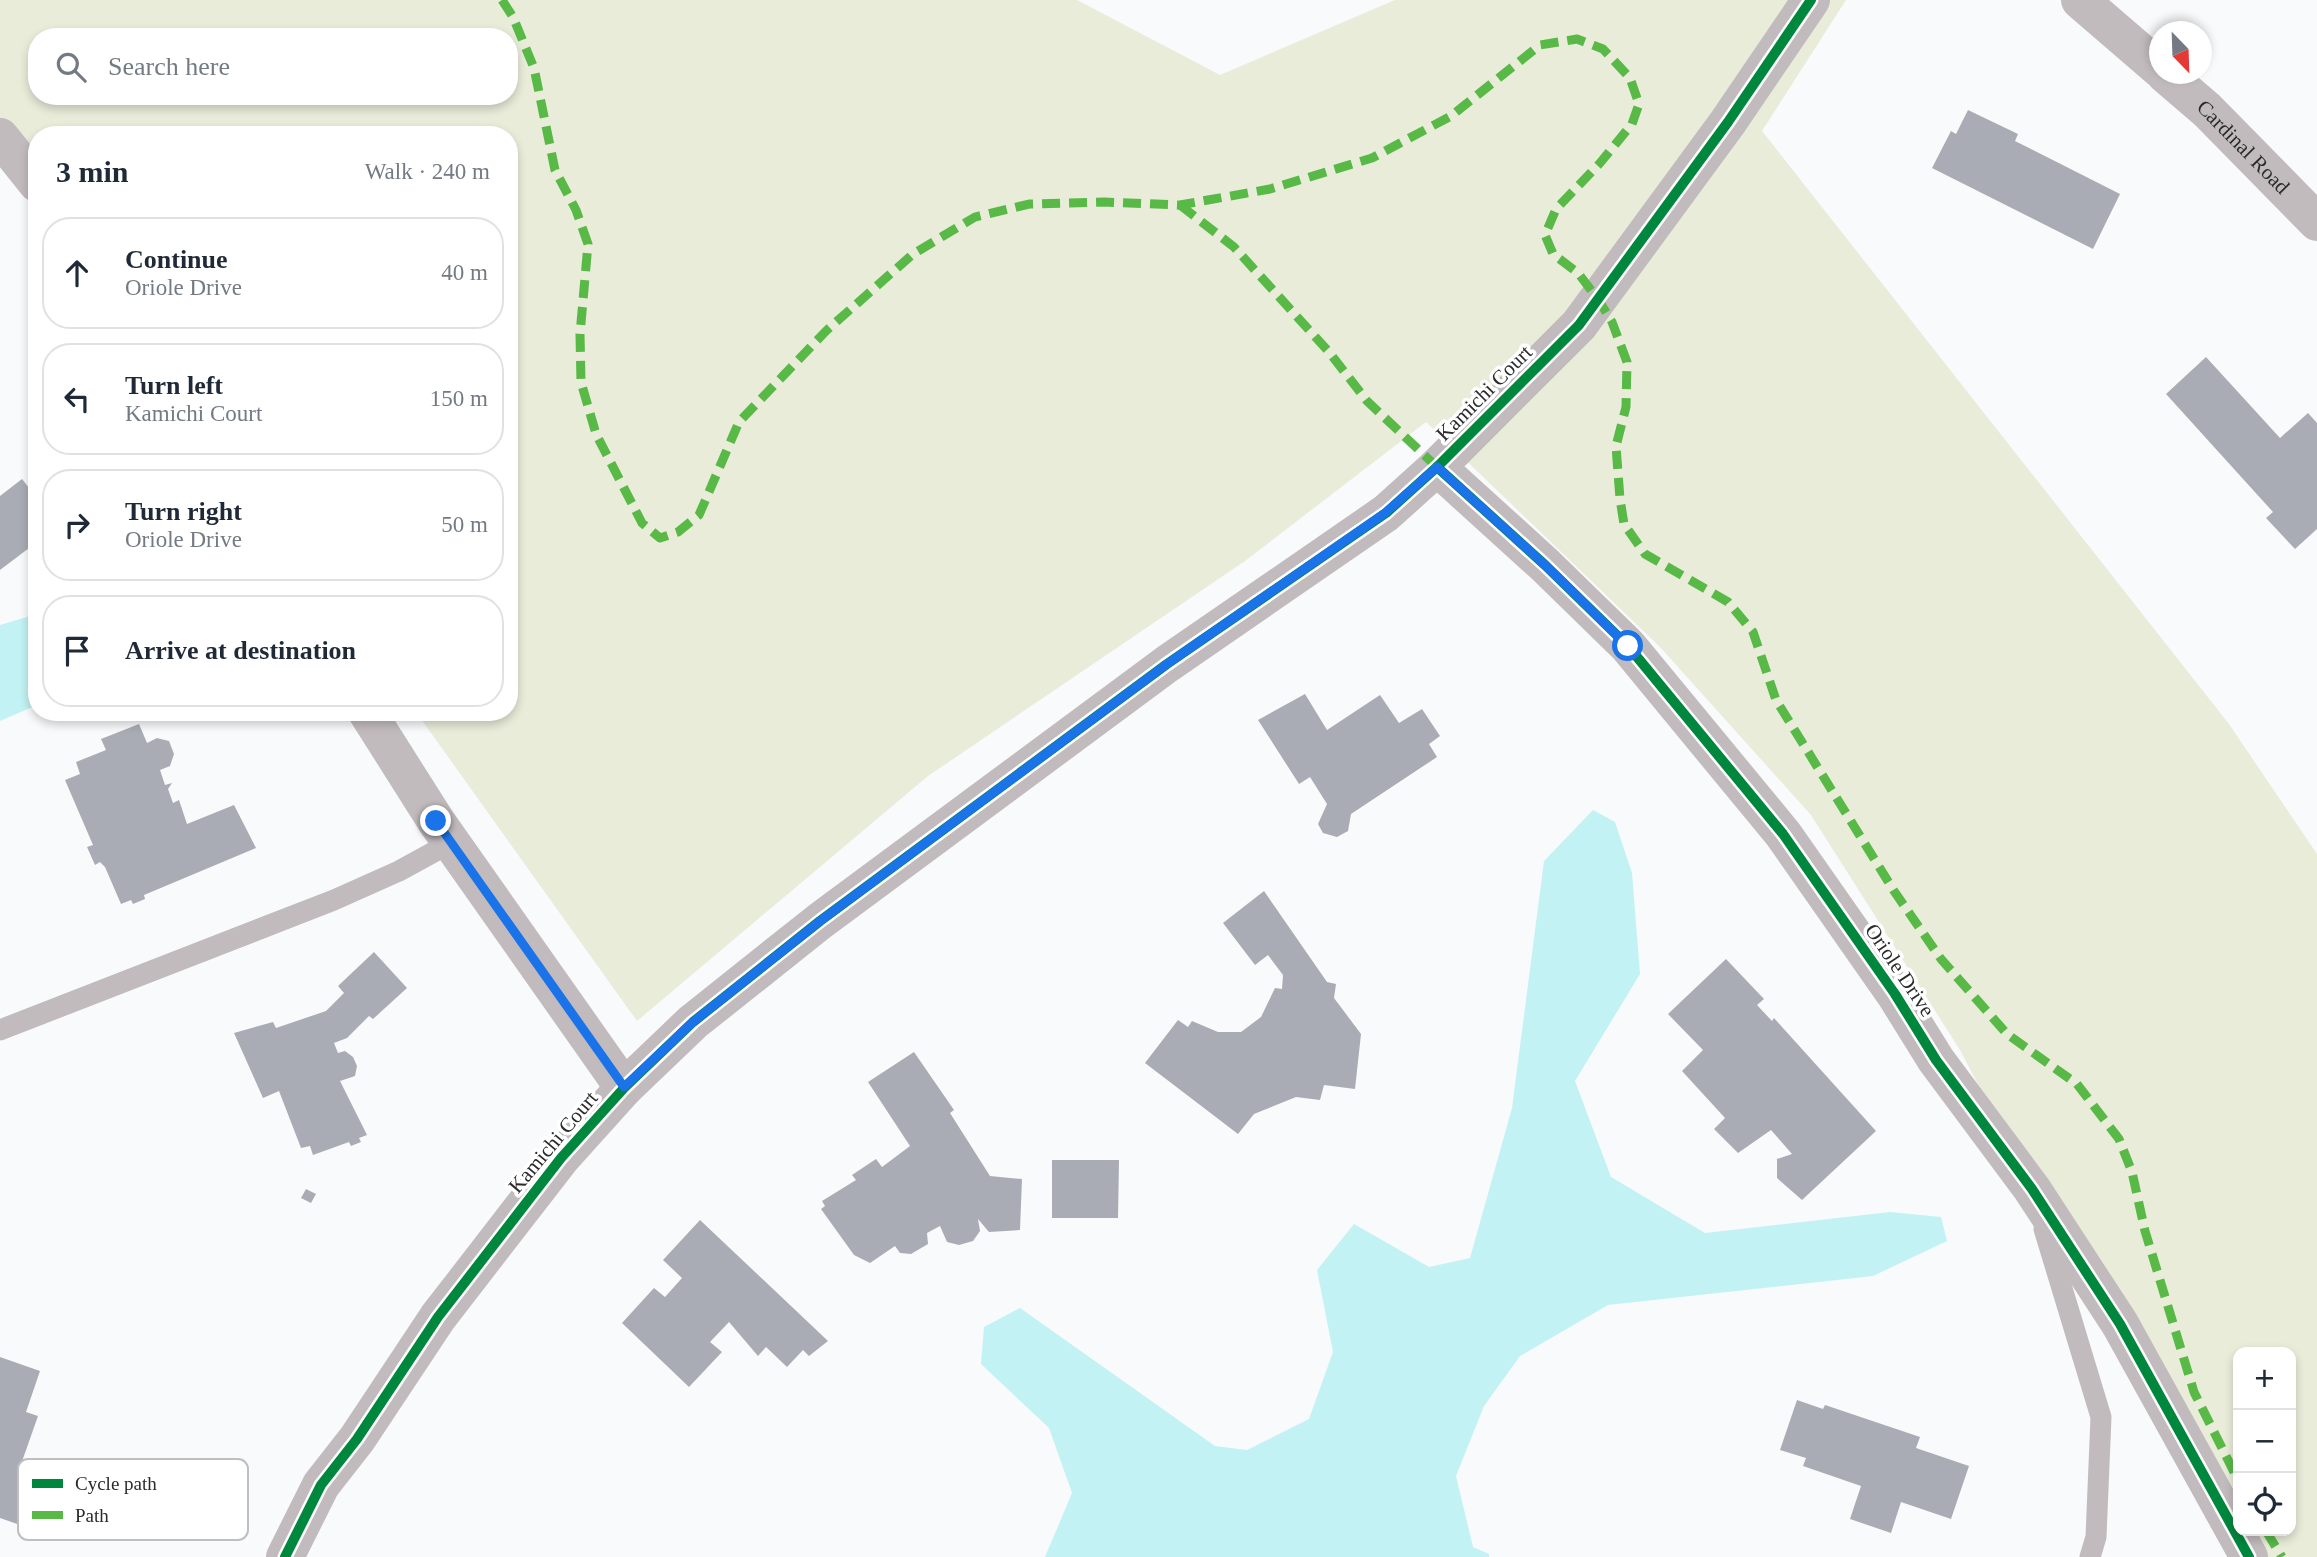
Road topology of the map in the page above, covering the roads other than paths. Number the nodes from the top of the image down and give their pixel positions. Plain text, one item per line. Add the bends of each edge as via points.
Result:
1 (1811, 0) edge
2 (2080, 0) edge
3 (2149, 60) edge
4 (2177, 84) edge
5 (0, 137) edge
6 (28, 172) edge
7 (2317, 222) edge
8 (1437, 467) junction
9 (374, 721) edge
10 (452, 842) junction
11 (0, 1030) edge
12 (624, 1087) junction
13 (2032, 1189) junction
14 (285, 1557) edge
15 (2091, 1557) edge
16 (2249, 1557) edge

1 - 8 street, Kamichi Court via 1579,325
2 - 3 street
4 - 7 street, Cardinal Road
5 - 6 street
8 - 12 street, Kamichi Court via 1385,513 1167,664 820,921 693,1022
8 - 13 street, Oriole Drive via 1628,646 1783,834 1936,1060
9 - 10 street
10 - 11 lane via 334,900
10 - 12 street
12 - 14 street, Kamichi Court via 561,1158 438,1317 321,1485
13 - 15 lane via 2101,1418 2096,1537
13 - 16 street, Oriole Drive via 2120,1324

